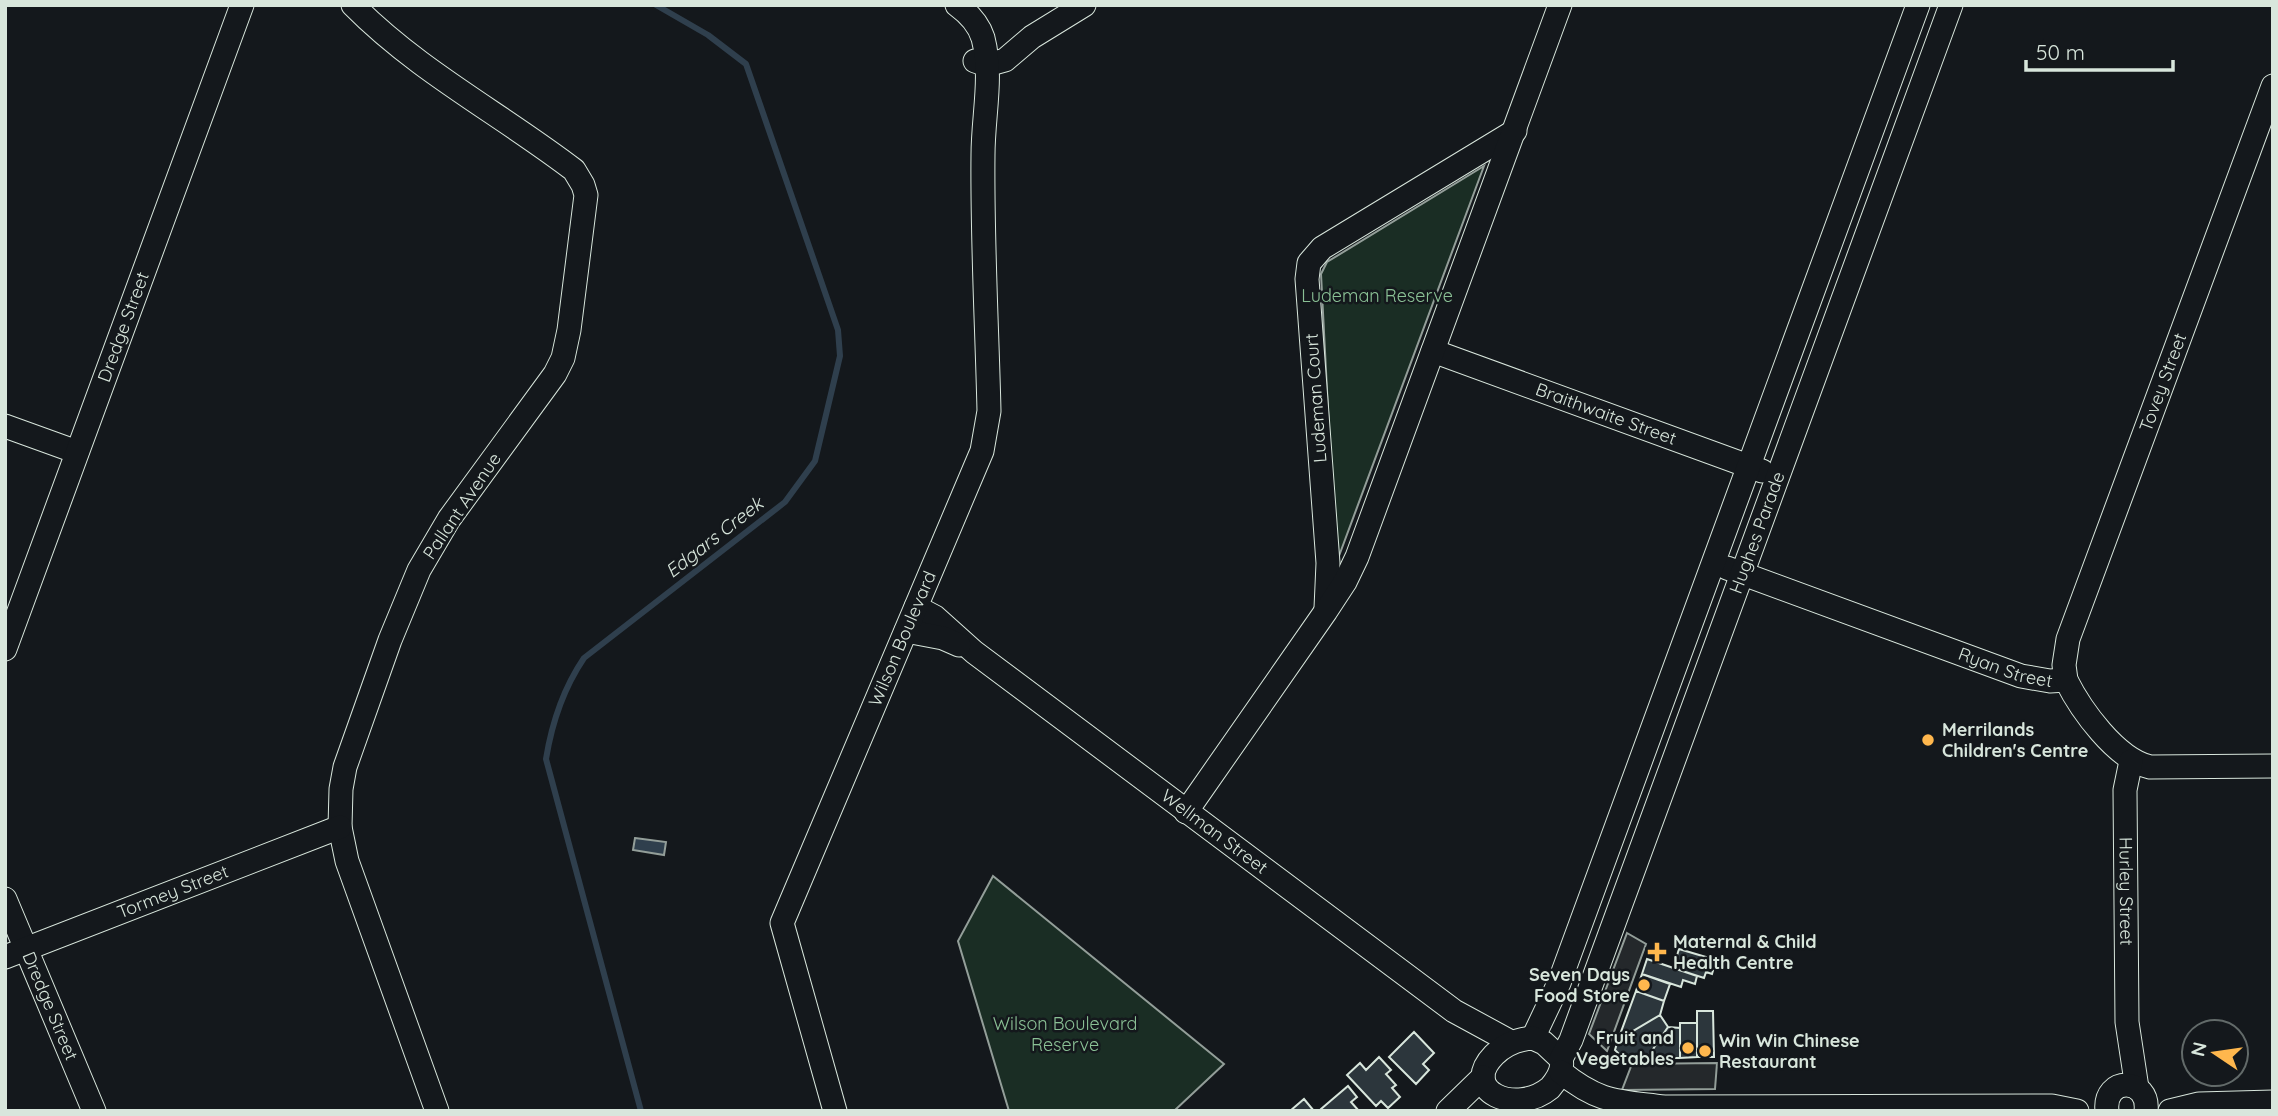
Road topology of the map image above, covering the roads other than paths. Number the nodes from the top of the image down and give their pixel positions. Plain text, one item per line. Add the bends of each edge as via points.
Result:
1 (242, 5) edge
2 (353, 5) edge
3 (947, 5) edge
4 (957, 5) edge
5 (1084, 5) edge
6 (1560, 5) edge
7 (1918, 5) edge
8 (1951, 5) edge
9 (982, 59) junction
10 (2273, 86) edge
11 (1515, 131) junction
12 (1433, 351) junction
13 (5, 426) edge
14 (78, 453) junction
15 (1749, 467) junction
16 (1778, 477) junction
17 (1714, 563) junction
18 (1741, 573) junction
19 (916, 607) junction
20 (1326, 611) junction
21 (906, 631) junction
22 (5, 649) edge
23 (974, 652) junction
24 (2066, 680) junction
25 (2131, 761) junction
26 (2273, 766) edge
27 (1186, 812) junction
28 (340, 827) junction
29 (5, 899) edge
30 (16, 953) edge
31 (1454, 1012) junction
32 (1522, 1040) junction
33 (1561, 1065) junction
34 (1485, 1069) junction
35 (2127, 1096) edge
36 (2273, 1102) edge
37 (2199, 1104) junction
38 (1512, 1106) edge
39 (2052, 1106) junction
40 (1653, 1109) edge
41 (94, 1111) edge
42 (437, 1111) edge
43 (835, 1111) edge
44 (1448, 1111) edge
45 (1551, 1111) edge
46 (2077, 1111) edge
47 (2170, 1111) edge

1 - 14 street, Dredge Street
2 - 28 street, Pallant Avenue via 419,61 574,170 583,185 586,208 563,358 545,390 449,519 419,570 345,767
3 - 9 street, Wilson Boulevard
4 - 9 street, Wilson Boulevard via 982,35
5 - 9 street via 1005,60
6 - 11 street
7 - 15 street, Hughes Parade
8 - 16 street, Hughes Parade
9 - 19 street, Wilson Boulevard via 975,109 983,152 989,411 982,451
10 - 24 street, Tovey Street via 2068,639
11 - 12 street
11 - 20 street, Ludeman Court via 1322,247 1309,263 1328,563
12 - 15 street, Braithwaite Street
12 - 20 street via 1357,557
13 - 14 street
14 - 22 street, Dredge Street
15 - 16 street, Braithwaite Street
15 - 17 street, Hughes Parade
16 - 18 street, Hughes Parade
17 - 18 street, Ryan Street
17 - 32 street, Hughes Parade via 1559,983
18 - 24 street, Ryan Street via 2021,676
18 - 33 street, Hughes Parade
19 - 21 street, Wilson Boulevard
19 - 23 street, Wellman Street via 936,617
20 - 27 street
21 - 23 street, Wellman Street via 943,638
21 - 43 street, Wilson Boulevard via 782,923
23 - 27 street, Wellman Street
24 - 25 street, Ryan Street via 2076,700
25 - 26 street via 2150,767
25 - 35 street, Hurley Street via 2125,790
27 - 31 street, Wellman Street
28 - 30 street, Tormey Street
28 - 42 street, Pallant Avenue via 347,861
29 - 30 street, Dredge Street
30 - 41 street, Dredge Street
31 - 32 street, Wellman Street
31 - 34 street, Wellman Street via 1479,1042
32 - 33 street via 1544,1043
32 - 34 street via 1500,1049
33 - 38 street via 1551,1087
33 - 40 street via 1581,1088 1601,1098
34 - 38 street via 1487,1089
34 - 44 street
35 - 37 street
35 - 39 street
36 - 37 street
37 - 47 street
38 - 45 street
39 - 40 street
39 - 46 street

